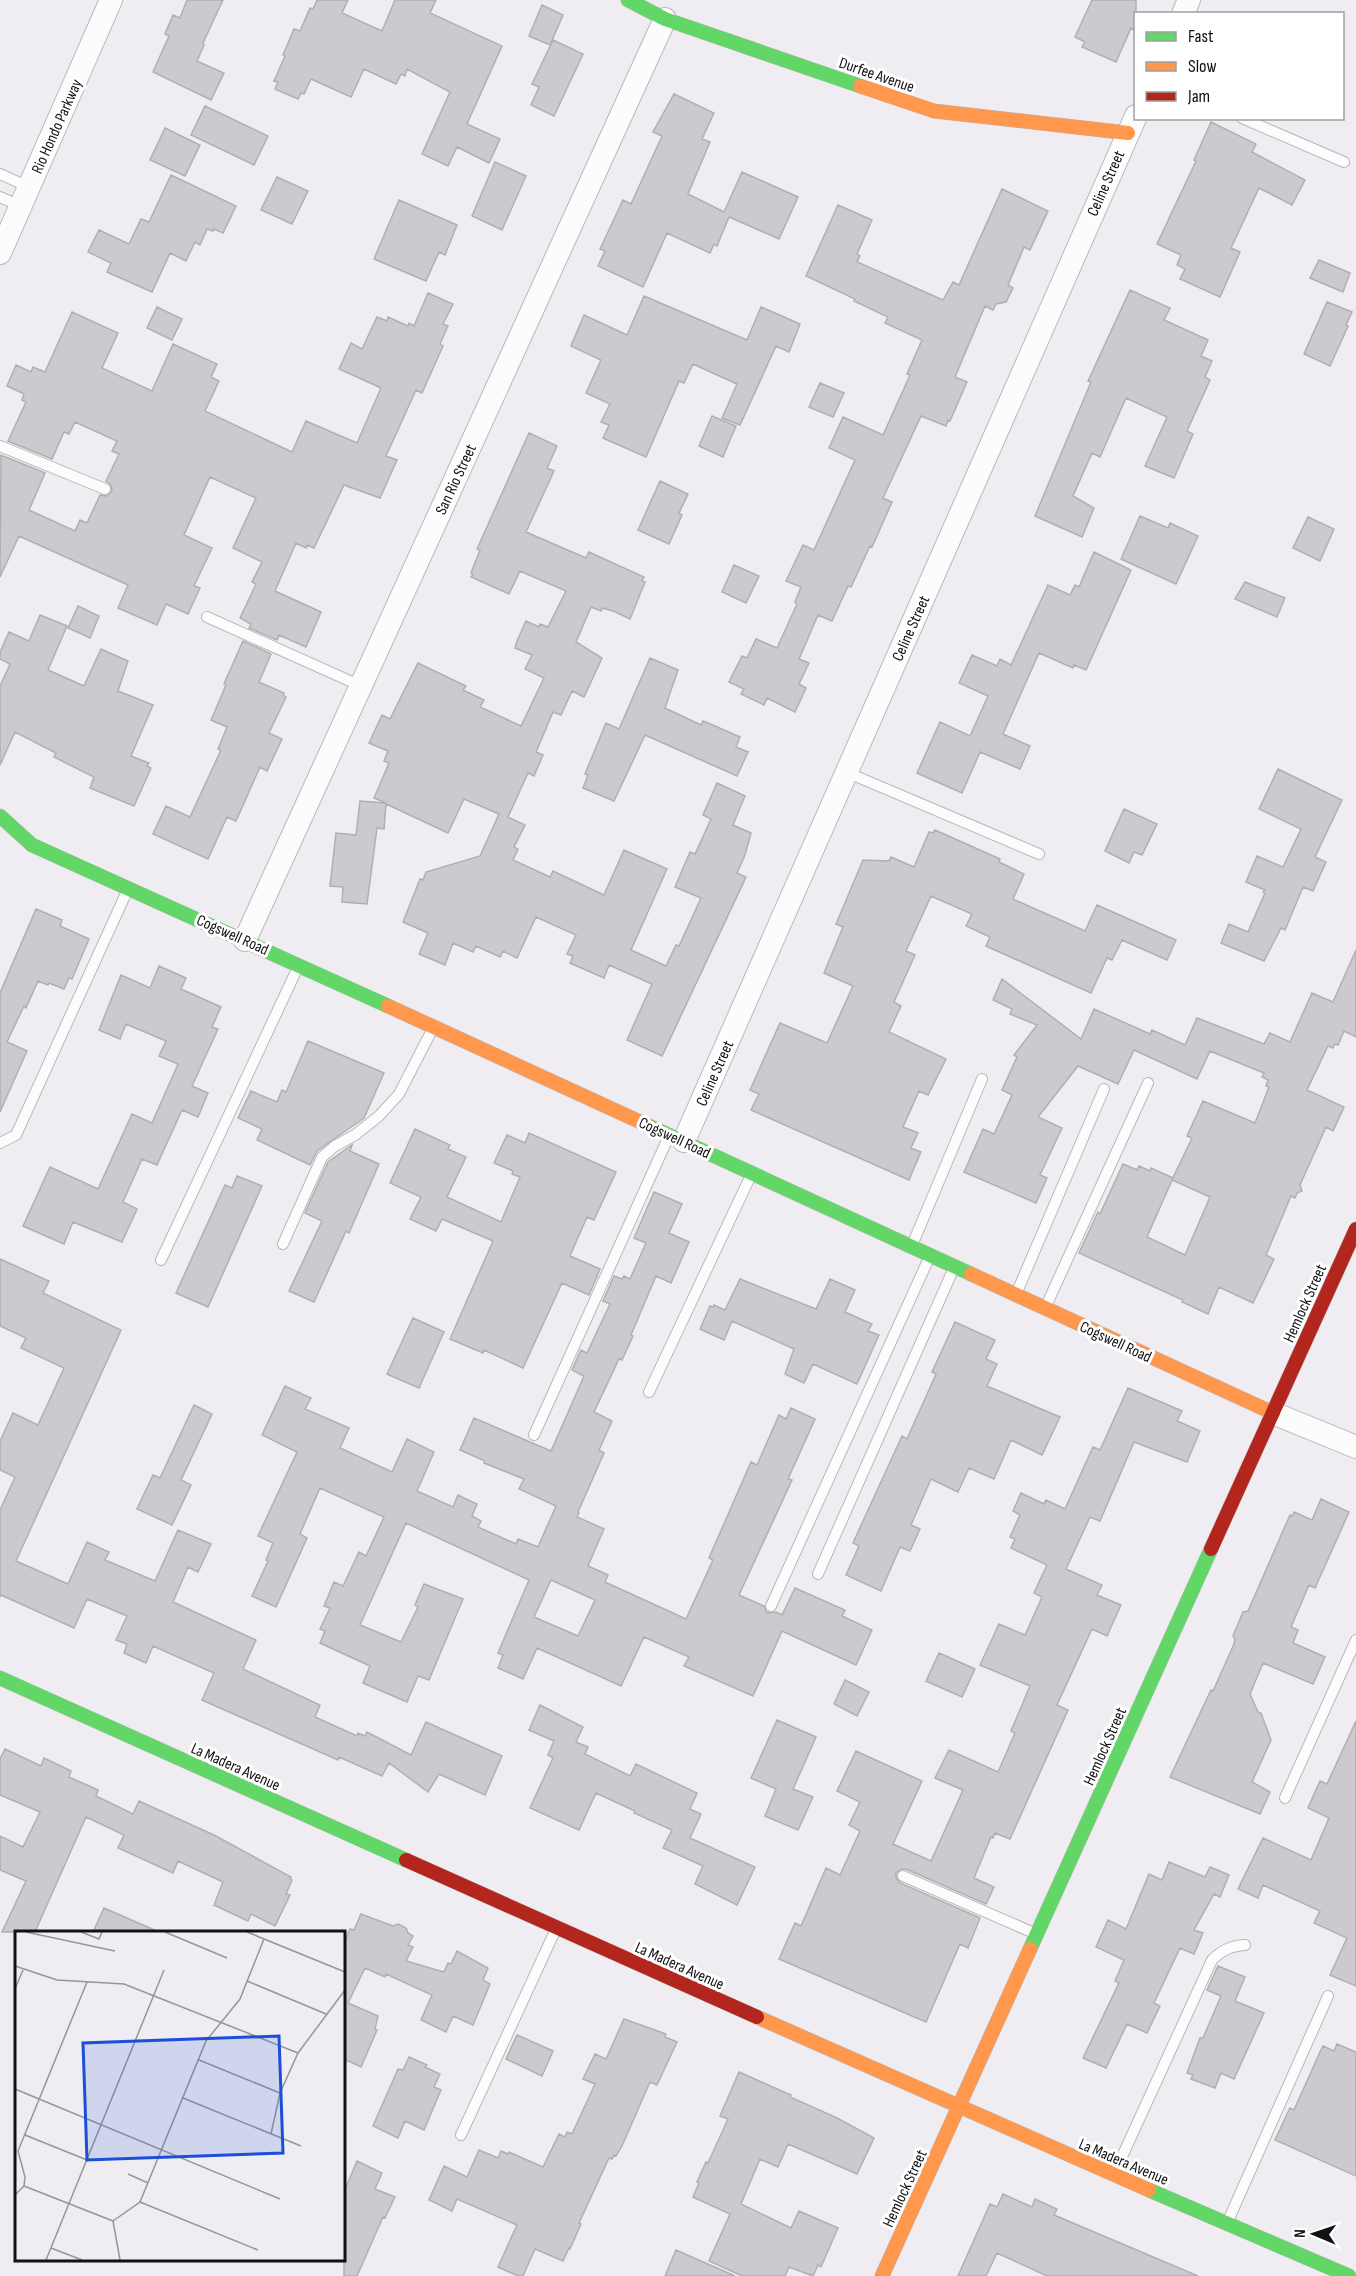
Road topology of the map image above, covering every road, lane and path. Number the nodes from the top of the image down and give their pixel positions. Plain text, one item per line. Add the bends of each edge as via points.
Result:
1 (111, 0) edge
2 (627, 0) edge
3 (665, 19) junction
4 (1247, 120) edge
5 (1132, 124) edge
6 (1344, 162) dead end
7 (0, 174) edge
8 (25, 196) junction
9 (0, 197) edge
10 (0, 253) edge
11 (0, 446) edge
12 (105, 489) dead end
13 (207, 616) dead end
14 (361, 686) junction
15 (846, 772) junction
16 (0, 816) edge
17 (1039, 854) dead end
18 (129, 888) junction
19 (245, 940) junction
20 (299, 964) junction
21 (434, 1026) junction
22 (982, 1079) dead end
23 (1148, 1083) dead end
24 (1104, 1089) dead end
25 (677, 1138) junction
26 (0, 1143) edge
27 (752, 1172) junction
28 (1356, 1229) edge
29 (284, 1244) dead end
30 (912, 1246) junction
31 (931, 1255) junction
32 (162, 1260) dead end
33 (954, 1266) junction
34 (1015, 1295) junction
35 (1045, 1309) junction
36 (649, 1392) dead end
37 (1273, 1413) junction
38 (534, 1436) dead end
39 (1356, 1448) edge
40 (818, 1574) dead end
41 (771, 1606) dead end
42 (1356, 1640) edge
43 (0, 1678) edge
44 (1285, 1798) dead end
45 (903, 1876) dead end
46 (556, 1928) junction
47 (1037, 1934) junction
48 (1245, 1945) dead end
49 (1329, 1995) dead end
50 (958, 2108) junction
51 (461, 2135) dead end
52 (1113, 2175) junction
53 (1227, 2224) junction
54 (882, 2276) edge
55 (1348, 2276) edge

1 - 8 street, Rio Hondo Parkway
2 - 3 street, Durfee Avenue
3 - 5 street, Durfee Avenue via 934,111
3 - 14 street, San Rio Street
4 - 6 lane
5 - 15 street, Celine Street
7 - 8 lane
8 - 9 lane
8 - 10 street, Rio Hondo Parkway
11 - 12 lane
13 - 14 lane
14 - 19 street, San Rio Street
15 - 17 lane
15 - 25 street, Celine Street
16 - 18 street, Cogswell Road via 32,845
18 - 19 street, Cogswell Road
18 - 26 lane via 16,1135
19 - 20 street, Cogswell Road
20 - 21 street, Cogswell Road
20 - 32 lane
21 - 25 street, Cogswell Road
21 - 29 lane via 399,1094 379,1116 322,1157
22 - 30 lane
23 - 35 lane
24 - 34 lane
25 - 27 street, Cogswell Road
25 - 38 lane
27 - 30 street, Cogswell Road
27 - 36 lane
28 - 37 street, Hemlock Street
30 - 31 street, Cogswell Road
31 - 33 street, Cogswell Road
31 - 41 lane
33 - 34 street, Cogswell Road
33 - 40 lane
34 - 35 street, Cogswell Road
35 - 37 street, Cogswell Road
37 - 39 street, Cogswell Road
37 - 47 street, Hemlock Street
42 - 44 lane
43 - 46 street, La Madera Avenue
45 - 47 lane
46 - 50 street, La Madera Avenue
46 - 51 lane
47 - 50 street, Hemlock Street
48 - 52 lane via 1221,1951 1212,1960
49 - 53 lane
50 - 52 street, La Madera Avenue
50 - 54 street, Hemlock Street
52 - 53 street, La Madera Avenue
53 - 55 street, La Madera Avenue

